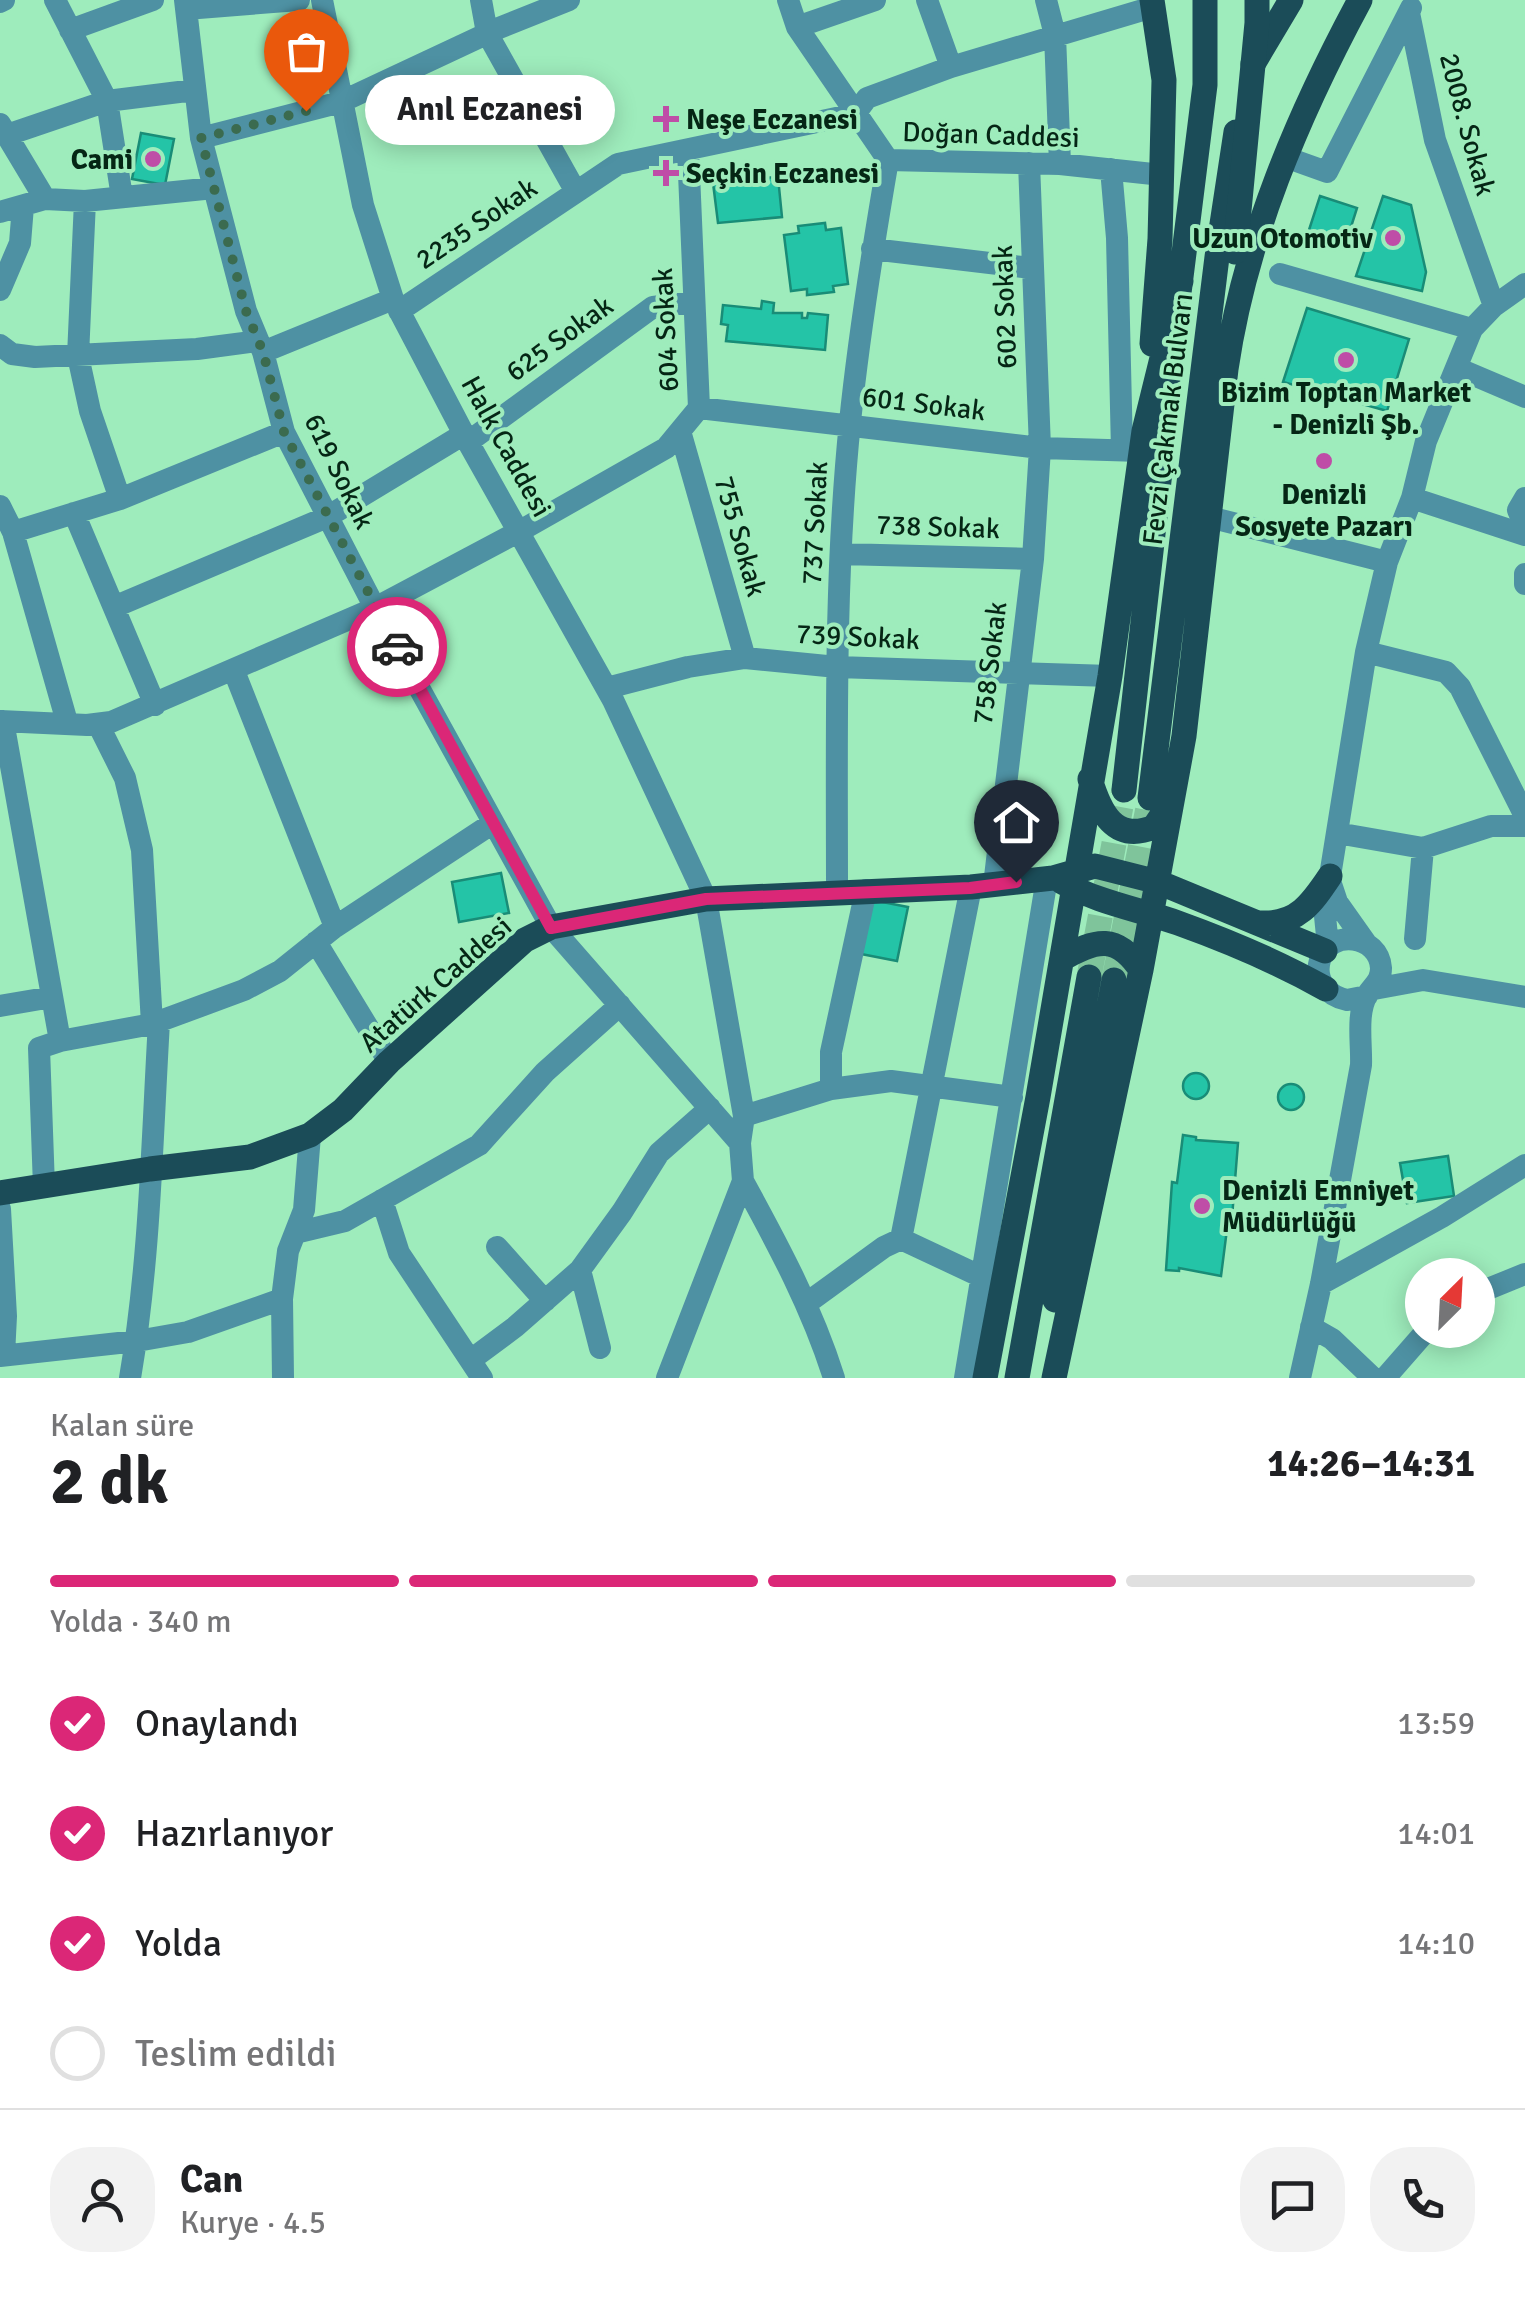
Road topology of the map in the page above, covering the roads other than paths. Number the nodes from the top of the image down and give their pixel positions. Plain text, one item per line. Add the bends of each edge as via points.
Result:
1 (55, 0) edge
2 (154, 0) edge
3 (299, 0) edge
4 (322, 0) edge
5 (481, 0) edge
6 (570, 0) edge
7 (875, 0) edge
8 (927, 0) edge
9 (1046, 0) edge
10 (1207, 0) edge
11 (1256, 0) edge
12 (1291, 0) edge
13 (1360, 0) edge
14 (1152, 4) edge
15 (185, 5) edge
16 (1412, 6) edge
17 (787, 10) edge
18 (70, 30) junction
19 (487, 34) junction
20 (1055, 35) junction
21 (950, 66) junction
22 (195, 90) junction
23 (107, 101) junction
24 (341, 102) junction
25 (855, 114) junction
26 (4, 129) edge
27 (201, 138) junction
28 (688, 150) junction
29 (1285, 157) junction
30 (888, 160) junction
31 (1029, 163) junction
32 (1060, 164) junction
33 (1111, 169) junction
34 (1162, 174) junction
35 (214, 188) junction
36 (576, 192) junction
37 (122, 197) junction
38 (85, 201) junction
39 (34, 202) junction
40 (0, 212) edge
41 (872, 249) junction
42 (1235, 252) junction
43 (1031, 268) junction
44 (1280, 274) dead end
45 (1181, 280) junction
46 (1525, 284) edge
47 (0, 290) edge
48 (694, 302) junction
49 (396, 305) junction
50 (1494, 306) junction
51 (1472, 329) junction
52 (1231, 334) junction
53 (0, 344) edge
54 (260, 346) junction
55 (78, 356) junction
56 (1457, 368) junction
57 (1201, 385) junction
58 (1525, 397) edge
59 (699, 408) junction
60 (1168, 410) junction
61 (850, 423) junction
62 (680, 431) junction
63 (284, 432) junction
64 (466, 438) junction
65 (1136, 444) junction
66 (1040, 448) junction
67 (1412, 498) junction
68 (1525, 498) edge
69 (120, 499) junction
70 (0, 506) edge
71 (74, 513) junction
72 (328, 516) junction
73 (1209, 517) junction
74 (1525, 526) edge
75 (520, 531) junction
76 (1525, 535) edge
77 (10, 541) edge
78 (841, 554) junction
79 (1033, 559) junction
80 (1387, 562) junction
81 (1525, 574) edge
82 (1525, 584) edge
83 (114, 607) junction
84 (375, 608) junction
85 (1366, 652) junction
86 (745, 658) junction
87 (837, 666) junction
88 (234, 671) junction
89 (1017, 673) junction
90 (1110, 676) junction
91 (607, 688) junction
92 (155, 705) junction
93 (1, 721) edge
94 (68, 722) junction
95 (98, 724) junction
96 (1090, 779) junction
97 (1124, 790) tunnel mouth
98 (1162, 797) junction
99 (1525, 816) edge
100 (493, 823) junction
101 (1525, 826) edge
102 (1338, 833) junction
103 (1423, 848) junction
104 (1330, 876) junction
105 (1062, 879) junction
106 (1158, 882) junction
107 (982, 886) junction
108 (866, 890) junction
109 (837, 892) junction
110 (706, 899) junction
111 (1152, 914) junction
112 (1255, 923) junction
113 (336, 926) junction
114 (551, 928) junction
115 (1415, 939) dead end
116 (316, 942) junction
117 (1369, 946) junction
118 (1327, 948) junction
119 (1062, 960) junction
120 (1142, 970) junction
121 (1414, 981) junction
122 (1370, 992) junction
123 (1331, 994) junction
124 (52, 997) junction
125 (1525, 997) edge
126 (620, 1005) junction
127 (0, 1006) edge
128 (155, 1023) junction
129 (1361, 1028) junction
130 (60, 1041) junction
131 (389, 1062) junction
132 (932, 1084) junction
133 (831, 1089) junction
134 (1012, 1097) junction
135 (710, 1108) junction
136 (744, 1116) junction
137 (310, 1136) junction
138 (740, 1143) junction
139 (1525, 1165) edge
140 (150, 1169) junction
141 (743, 1181) junction
142 (44, 1186) junction
143 (0, 1193) edge
144 (382, 1200) junction
145 (0, 1209) edge
146 (295, 1233) junction
147 (900, 1238) junction
148 (497, 1247) dead end
149 (580, 1270) junction
150 (1525, 1274) edge
151 (982, 1277) junction
152 (1321, 1284) junction
153 (1495, 1286) edge
154 (282, 1299) junction
155 (545, 1301) junction
156 (807, 1303) junction
157 (1311, 1327) junction
158 (136, 1341) junction
159 (600, 1348) dead end
160 (1411, 1348) edge
161 (2, 1355) edge
162 (477, 1369) edge
163 (130, 1378) edge
164 (283, 1378) edge
165 (667, 1378) edge
166 (834, 1378) edge
167 (965, 1378) edge
168 (985, 1378) edge
169 (1017, 1378) edge
170 (1039, 1378) edge
171 (1054, 1378) edge
172 (1300, 1378) edge
173 (1373, 1378) edge
174 (1385, 1378) edge

1 - 18 street
2 - 18 street
3 - 15 street
4 - 24 street, Halk Caddesi
5 - 19 street
6 - 19 street
7 - 17 street
8 - 21 street
9 - 20 street
10 - 45 main road via 1206,84
10 - 60 main road via 1219,36 1220,80
11 - 42 main road, bridge
12 - 57 main road, Fevzi Çakmak Bulvarı via 1258,50 1242,100
13 - 29 main road
14 - 20 street, 2235 Sokak
14 - 34 main road via 1164,80
15 - 22 street, 619 Sokak
16 - 29 street via 1327,172
16 - 50 street, 2008. Sokak via 1435,140
17 - 25 street, Doğan Caddesi
18 - 23 street
19 - 24 street
19 - 36 street
20 - 21 street, 2235 Sokak
20 - 32 street
21 - 25 street, 2235 Sokak via 867,98
22 - 23 street
22 - 27 street, 619 Sokak
23 - 26 street
23 - 37 street
24 - 27 street
24 - 49 street, Halk Caddesi via 363,205
25 - 28 street, 2235 Sokak
25 - 30 street, Doğan Caddesi
26 - 39 street
27 - 35 street, 619 Sokak
28 - 36 street, 2235 Sokak via 618,164
28 - 48 street, 604 Sokak
29 - 52 main road
30 - 31 street, Doğan Caddesi
30 - 41 street, 737 Sokak
31 - 32 street, Doğan Caddesi
31 - 43 street, 602 Sokak
32 - 33 street, Doğan Caddesi
33 - 34 street, Doğan Caddesi
33 - 65 street
34 - 65 main road
35 - 37 street
35 - 54 street, 619 Sokak
36 - 49 street, 2235 Sokak
37 - 38 street
38 - 39 street
38 - 55 street
39 - 40 street
39 - 47 street
41 - 43 street
41 - 61 street, 737 Sokak
42 - 52 main road
42 - 57 main road
43 - 66 street, 602 Sokak
44 - 51 street
45 - 60 main road, Fevzi Çakmak Bulvarı
45 - 65 main road
46 - 50 street
48 - 59 street, 604 Sokak
48 - 64 street, 625 Sokak via 653,307
49 - 54 street, 2235 Sokak
49 - 64 street, Halk Caddesi
50 - 51 street
51 - 56 street
52 - 73 main road
53 - 55 street, 2235 Sokak via 12,354
54 - 55 street, 2235 Sokak
54 - 63 street, 619 Sokak
55 - 69 street
56 - 58 street
56 - 67 street via 1426,441
57 - 98 main road, Fevzi Çakmak Bulvarı
59 - 61 street, 601 Sokak
59 - 62 street, 604 Sokak
60 - 97 main road, Fevzi Çakmak Bulvarı
61 - 66 street, 601 Sokak
61 - 78 street, 737 Sokak
62 - 75 street, 604 Sokak via 666,448
62 - 86 street, 755 Sokak
63 - 69 street
63 - 72 street, 619 Sokak
64 - 72 street, 625 Sokak
64 - 75 street, Halk Caddesi
65 - 66 street, 601 Sokak
65 - 90 main road
66 - 79 street, 758 Sokak
67 - 76 street
67 - 80 street
68 - 74 street via 1518,510
69 - 71 street
70 - 77 street
71 - 77 street
71 - 83 street
72 - 83 street, 625 Sokak
72 - 84 street, 619 Sokak
73 - 80 street
73 - 98 main road via 1184,736
75 - 84 street, 604 Sokak
75 - 91 street, Halk Caddesi
77 - 94 street
78 - 79 street, 738 Sokak
78 - 87 street, 737 Sokak
79 - 89 street, 758 Sokak
80 - 85 street
81 - 82 street
83 - 92 street
84 - 88 street, 604 Sokak
84 - 100 street, 619 Sokak
85 - 99 street via 1446,672 1460,687
85 - 102 street
86 - 87 street, 739 Sokak
86 - 91 street, 739 Sokak
87 - 89 street, 739 Sokak
87 - 109 street, 737 Sokak
88 - 92 street, 604 Sokak
88 - 113 street
89 - 90 street, 739 Sokak
89 - 107 street, 758 Sokak
90 - 96 main road
91 - 110 street, Halk Caddesi
92 - 95 street, 604 Sokak
93 - 94 street
93 - 124 street
94 - 95 street
95 - 128 street via 125,778 142,850
96 - 98 main road via 1106,817 1121,829 1154,827
96 - 105 main road
98 - 106 main road
100 - 113 street
100 - 114 street, 619 Sokak
101 - 103 street via 1491,826
102 - 103 street
102 - 104 street
103 - 115 street
104 - 112 main road via 1300,914
104 - 117 street via 1337,902
104 - 118 street
105 - 106 main road, Atatürk Caddesi via 1095,866
105 - 107 main road, Atatürk Caddesi
105 - 111 main road via 1092,899
105 - 119 main road
105 - 134 street
106 - 111 main road
106 - 112 main road, Atatürk Caddesi
107 - 108 main road, Atatürk Caddesi
107 - 132 street, 758 Sokak
108 - 109 main road, Atatürk Caddesi
108 - 133 street via 831,1052
109 - 110 main road, Atatürk Caddesi
110 - 114 main road, Atatürk Caddesi
110 - 136 street, Halk Caddesi
111 - 120 main road
111 - 123 main road
112 - 118 main road, Atatürk Caddesi
113 - 116 street
114 - 126 street, 619 Sokak
114 - 131 main road, Atatürk Caddesi via 525,940
116 - 128 street via 244,990
116 - 131 street
117 - 118 street via 1346,939
117 - 121 street via 1402,964
117 - 122 street via 1381,970
118 - 123 street via 1318,972
119 - 120 main road via 1108,943
119 - 168 main road
120 - 171 main road
121 - 122 street
121 - 125 street
121 - 129 street via 1378,1001
122 - 123 street via 1357,1000
122 - 129 street
123 - 129 street
124 - 127 street
124 - 130 street
126 - 135 street, 619 Sokak
126 - 144 street via 544,1072 480,1146
128 - 130 street
128 - 140 street
129 - 152 street via 1361,1065
130 - 142 street via 40,1048
131 - 137 main road, Atatürk Caddesi
132 - 133 street via 891,1081
132 - 134 street
132 - 147 street, 758 Sokak
133 - 136 street
134 - 151 street
135 - 138 street, 619 Sokak
135 - 149 street via 659,1153
136 - 138 street, Halk Caddesi
137 - 140 main road, Atatürk Caddesi via 250,1157
137 - 146 street via 304,1210
138 - 141 street, Halk Caddesi
139 - 152 street
140 - 142 main road, Atatürk Caddesi
140 - 158 street
141 - 156 street
141 - 165 street
142 - 143 main road, Atatürk Caddesi
144 - 146 street via 345,1221
144 - 162 street via 399,1253
145 - 161 street
146 - 154 street
147 - 151 street
147 - 156 street
148 - 155 street
149 - 155 street
149 - 159 street
150 - 153 street
151 - 167 street
152 - 157 street
154 - 158 street via 188,1332
154 - 164 street
155 - 162 street
156 - 166 street
157 - 172 street
157 - 173 street
158 - 161 street
158 - 163 street
160 - 174 street
169 - 170 main road via 1102,978

